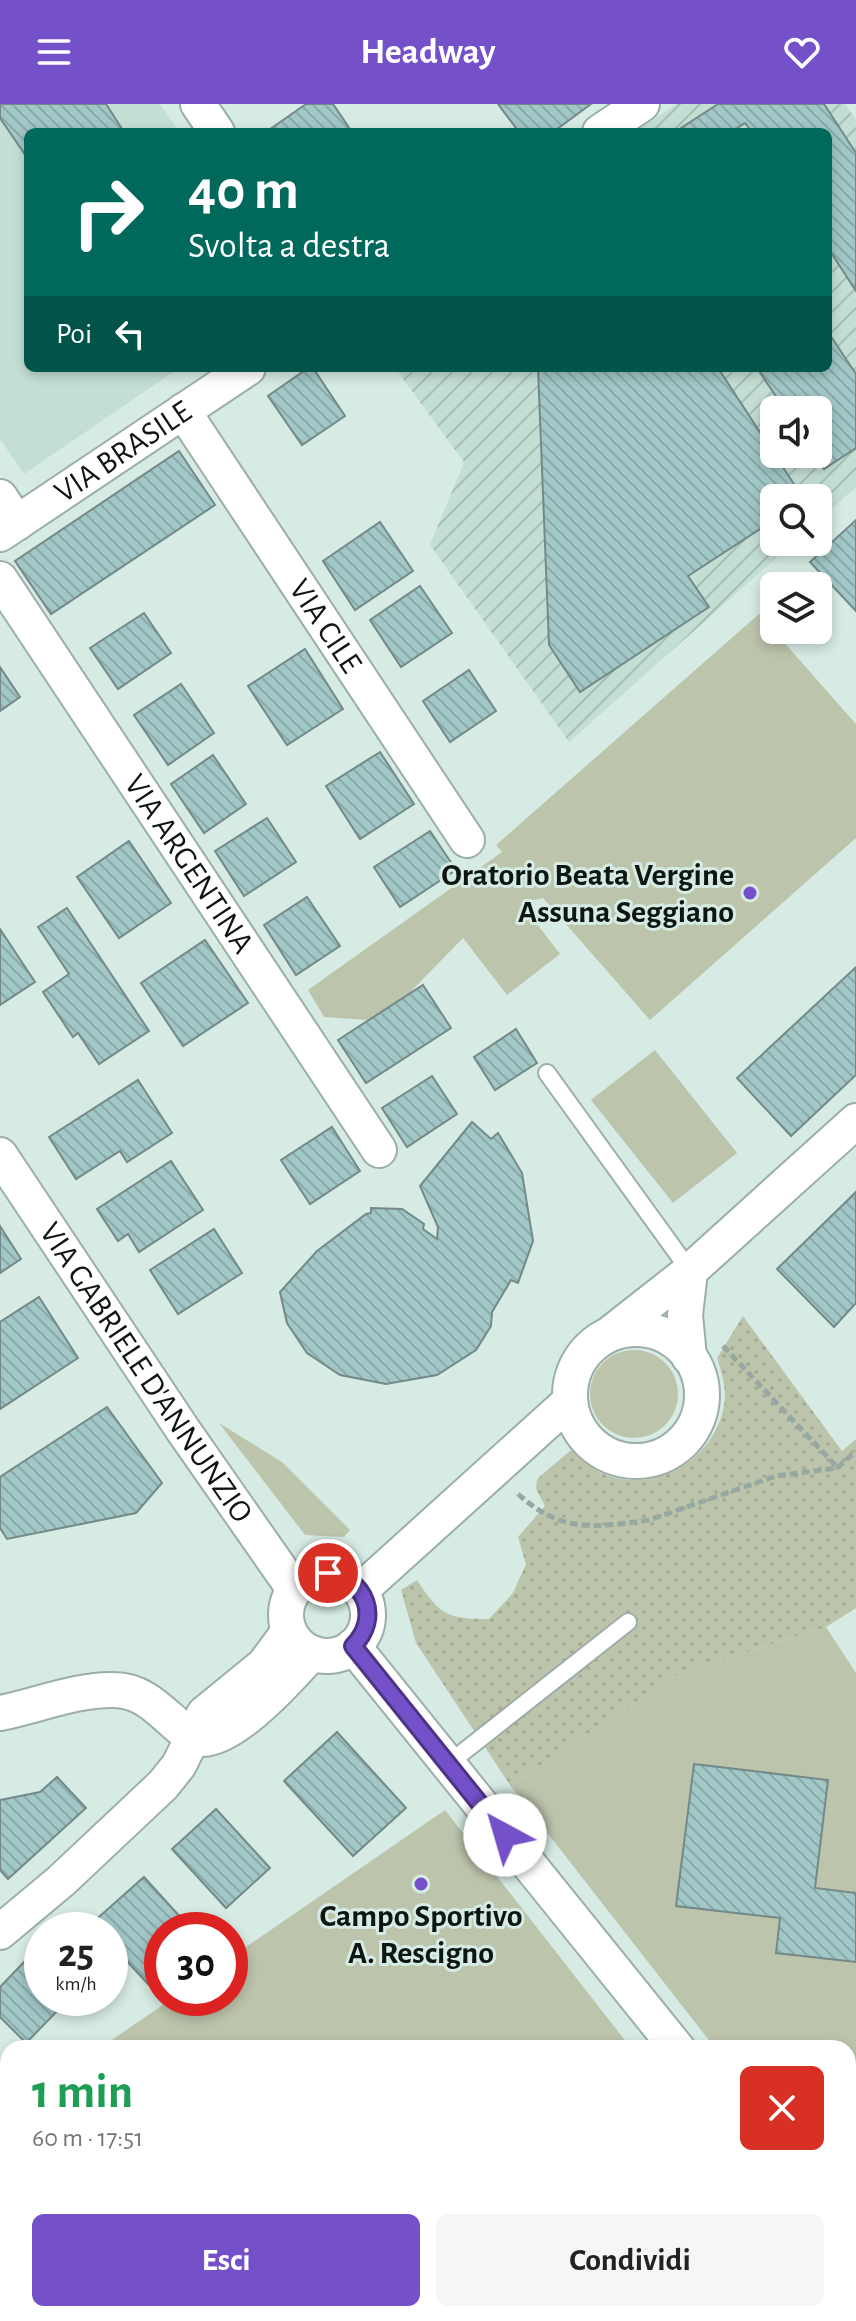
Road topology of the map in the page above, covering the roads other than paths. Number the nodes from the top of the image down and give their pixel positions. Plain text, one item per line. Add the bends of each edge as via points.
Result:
1 (198, 104) edge
2 (642, 104) edge
3 (214, 128) edge
4 (606, 128) edge
5 (242, 372) edge
6 (183, 411) junction
7 (6, 518) edge
8 (0, 579) edge
9 (467, 840) dead end
10 (547, 1073) dead end
11 (856, 1121) edge
12 (379, 1150) dead end
13 (0, 1155) edge
14 (690, 1271) junction
15 (609, 1334) junction
16 (689, 1357) junction
17 (570, 1401) junction
18 (294, 1589) junction
19 (361, 1590) junction
20 (628, 1622) dead end
21 (300, 1642) junction
22 (353, 1646) junction
23 (0, 1713) edge
24 (193, 1737) junction
25 (448, 1764) junction
26 (0, 1932) edge
27 (671, 2040) edge

1 - 3 street
2 - 4 street
5 - 6 street, VIA BRASILE
6 - 7 street, VIA BRASILE
6 - 9 street, VIA CILE
8 - 12 street, VIA ARGENTINA
10 - 14 lane
11 - 14 street
13 - 18 street, VIA GABRIELE D'ANNUNZIO
14 - 15 street
14 - 16 street via 685,1315
15 - 16 street via 642,1329 661,1334
15 - 17 street via 577,1365
16 - 17 street via 701,1385 698,1416 682,1443 655,1458 624,1460 595,1448 576,1424
17 - 19 street
18 - 19 street via 328,1573
18 - 21 street via 286,1609
19 - 22 street via 368,1620
20 - 25 lane
21 - 22 street via 333,1656
21 - 24 street via 204,1714
22 - 25 street
23 - 24 street via 115,1689 150,1701
24 - 26 street via 163,1785
25 - 27 street

